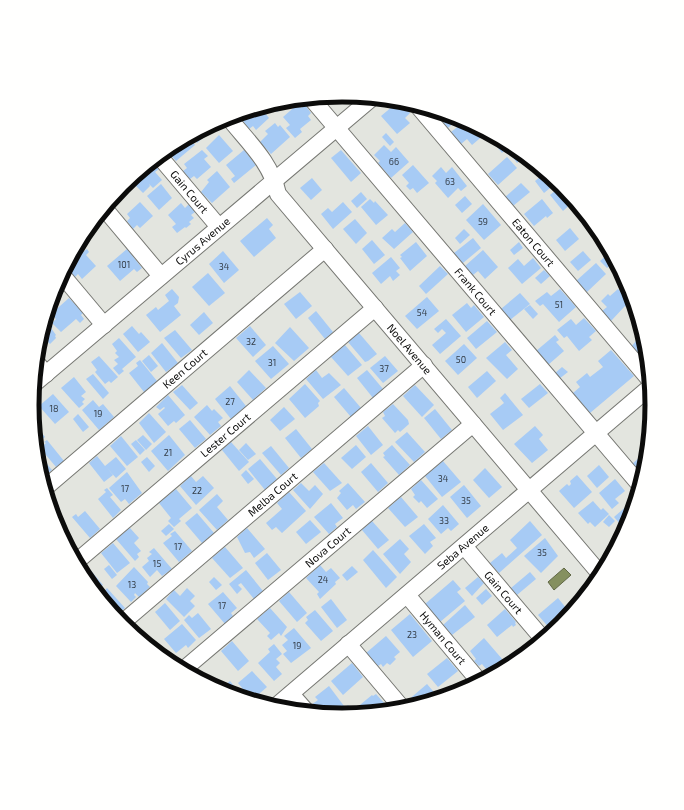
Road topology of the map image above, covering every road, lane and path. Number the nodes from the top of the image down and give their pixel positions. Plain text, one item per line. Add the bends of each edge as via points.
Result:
1 (366, 103) edge
2 (316, 104) edge
3 (424, 113) edge
4 (233, 123) edge
5 (337, 127) junction
6 (163, 161) edge
7 (275, 179) junction
8 (108, 213) edge
9 (219, 227) junction
10 (325, 249) junction
11 (161, 276) junction
12 (66, 280) edge
13 (375, 308) junction
14 (104, 325) junction
15 (424, 365) junction
16 (41, 368) edge
17 (643, 371) edge
18 (644, 392) edge
19 (474, 424) junction
20 (596, 433) junction
21 (636, 480) edge
22 (49, 484) edge
23 (530, 490) junction
24 (464, 546) junction
25 (81, 558) edge
26 (596, 569) edge
27 (407, 595) junction
28 (127, 618) edge
29 (539, 635) edge
30 (348, 644) junction
31 (188, 666) edge
32 (475, 677) edge
33 (291, 694) junction
34 (282, 702) edge
35 (398, 703) edge
36 (300, 705) edge

1 - 5 street, Cyrus Avenue
2 - 5 street, Frank Court
3 - 17 street, Eaton Court
4 - 7 street, Noel Avenue via 269,166
5 - 7 street, Cyrus Avenue
5 - 20 street, Frank Court
6 - 9 street, Gain Court
7 - 9 street, Cyrus Avenue
7 - 10 street, Noel Avenue via 278,194
8 - 11 street
9 - 11 street, Cyrus Avenue
10 - 13 street, Noel Avenue
10 - 22 street, Keen Court
11 - 14 street, Cyrus Avenue
12 - 14 street
13 - 15 street, Noel Avenue
13 - 25 street, Lester Court
14 - 16 street, Cyrus Avenue
15 - 19 street, Noel Avenue
15 - 28 street, Melba Court
18 - 20 street, Seba Avenue
19 - 23 street, Noel Avenue
19 - 31 street, Nova Court
20 - 21 street, Frank Court
20 - 23 street, Seba Avenue
23 - 24 street, Seba Avenue
23 - 26 street, Noel Avenue
24 - 27 street, Seba Avenue
24 - 29 street, Gain Court
27 - 30 street, Seba Avenue
27 - 32 street, Hyman Court
30 - 33 street, Seba Avenue
30 - 35 street
33 - 34 street, Seba Avenue
33 - 36 street

